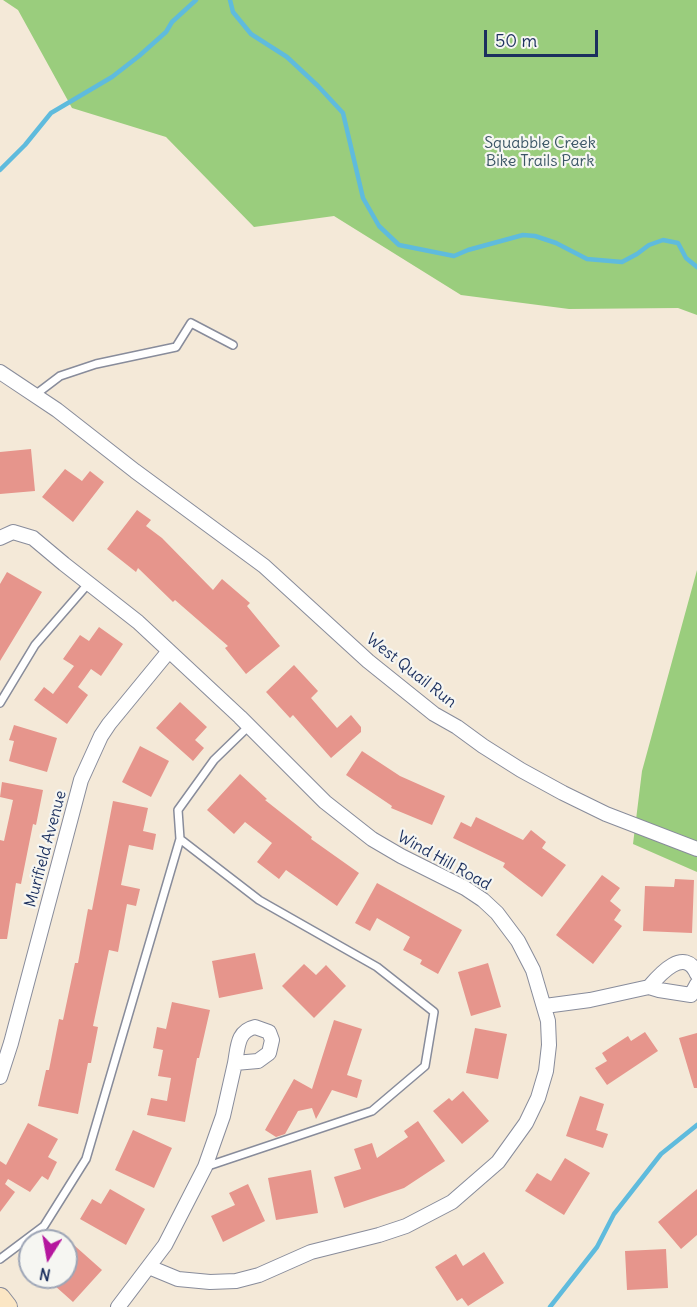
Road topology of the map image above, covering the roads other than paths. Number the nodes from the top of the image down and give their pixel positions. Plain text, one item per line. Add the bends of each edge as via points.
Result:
1 (233, 345) dead end
2 (0, 372) edge
3 (35, 395) junction
4 (0, 538) edge
5 (88, 584) junction
6 (170, 651) junction
7 (0, 704) edge
8 (249, 726) junction
9 (180, 839) junction
10 (697, 849) edge
11 (697, 974) edge
12 (697, 984) edge
13 (649, 987) junction
14 (544, 1006) junction
15 (235, 1063) dead end
16 (0, 1077) edge
17 (205, 1167) junction
18 (0, 1259) edge
19 (149, 1267) junction
20 (0, 1298) edge
21 (7, 1307) edge
22 (118, 1307) edge

1 - 3 lane via 191,323 176,347 60,376
2 - 3 street, West Quail Run
3 - 10 street, West Quail Run via 264,566 368,661 434,714 563,793
4 - 5 street, Wind Hill Road via 14,532 33,538
5 - 6 street, Wind Hill Road
5 - 7 lane via 35,645
6 - 8 street, Wind Hill Road
6 - 16 street, Murifield Avenue via 101,735 81,780
8 - 9 lane via 214,760 178,810
8 - 14 street, Wind Hill Road via 325,802 372,839 465,888 497,913 533,970
9 - 17 lane via 259,900 377,967 434,1012 425,1066 372,1112
9 - 18 lane via 86,1159 44,1226
11 - 13 street via 687,964 675,964
12 - 13 street via 691,995
13 - 14 street
14 - 19 street, Wind Hill Road via 549,1045 538,1098 498,1162 452,1202 406,1226 311,1252 237,1281 178,1279
15 - 17 street via 223,1116
17 - 19 street via 165,1245
19 - 22 street
20 - 21 street

